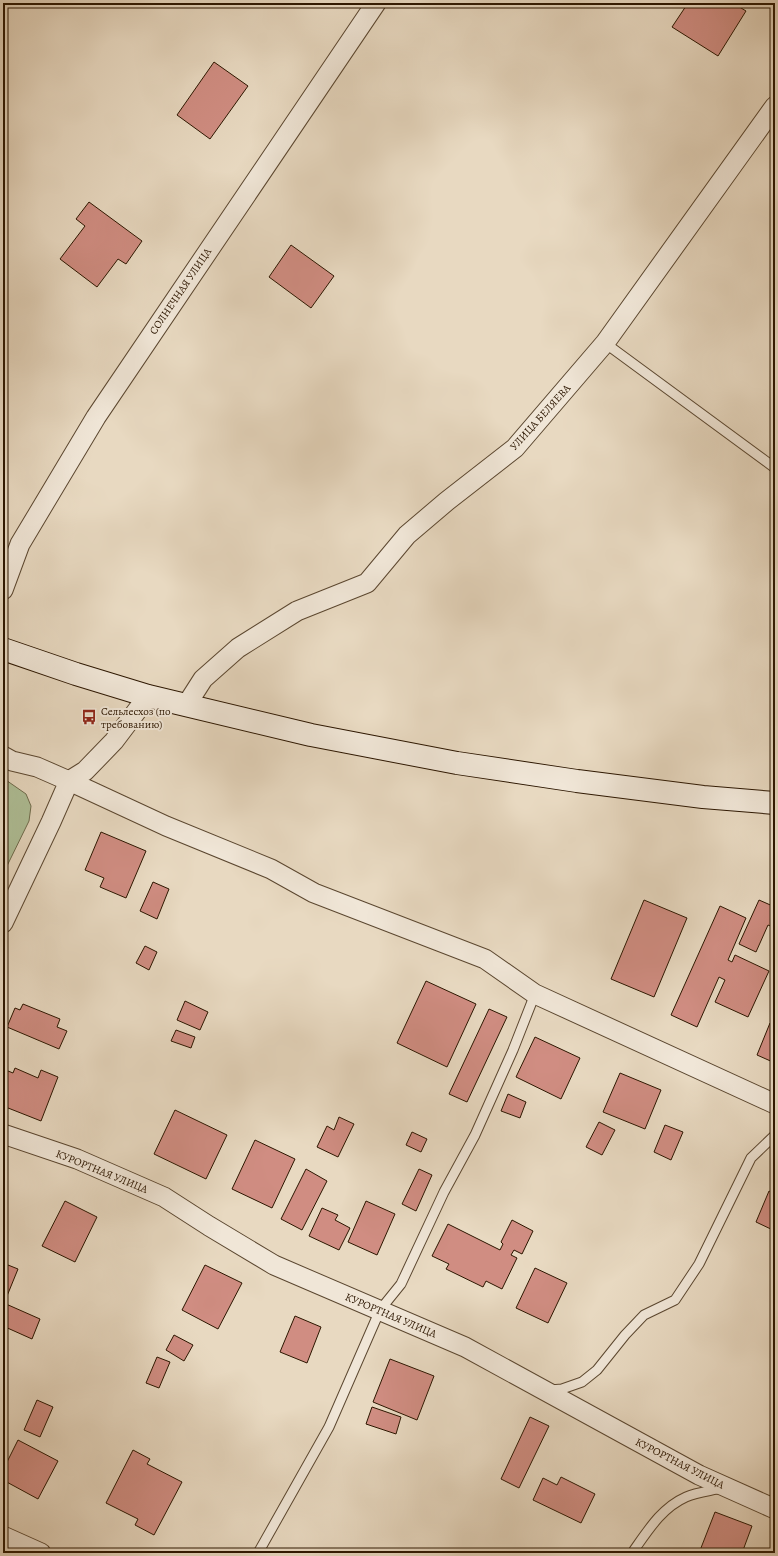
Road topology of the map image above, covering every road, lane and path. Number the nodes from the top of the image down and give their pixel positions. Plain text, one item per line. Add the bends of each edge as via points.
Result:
1 (376, 3) edge
2 (775, 106) edge
3 (605, 343) junction
4 (775, 468) edge
5 (3, 590) edge
6 (3, 649) edge
7 (148, 696) junction
8 (187, 704) junction
9 (3, 756) edge
10 (68, 781) junction
11 (775, 803) edge
12 (3, 923) edge
13 (535, 994) junction
14 (775, 1104) edge
15 (3, 1134) edge
16 (775, 1135) edge
17 (380, 1310) junction
18 (544, 1390) junction
19 (728, 1487) junction
20 (775, 1509) edge
21 (3, 1536) edge
22 (41, 1553) edge
23 (258, 1553) edge
24 (632, 1553) edge

1 - 5 street, СОЛНЕЧНАЯ УЛИЦА via 96,417 20,544
2 - 3 street, УЛИЦА БЕЛЯЕВА
3 - 4 lane
3 - 8 street, УЛИЦА БЕЛЯЕВА via 515,448 407,535 367,583 297,612 238,648 203,679
6 - 7 main road
7 - 8 main road
7 - 10 street via 114,741 85,771
8 - 11 main road via 311,735 456,763 703,797
9 - 10 street
10 - 12 street via 52,822
10 - 13 street via 166,826 271,869 314,893 485,959
13 - 14 street
13 - 17 lane via 475,1135 444,1192 401,1284
15 - 17 street, КУРОРТНАЯ УЛИЦА via 77,1159 164,1197 274,1265
16 - 18 lane via 751,1158 700,1264 675,1300 644,1315 597,1370 582,1382 562,1389
17 - 18 street, КУРОРТНАЯ УЛИЦА via 464,1347
17 - 23 lane via 329,1427
18 - 19 street, КУРОРТНАЯ УЛИЦА via 699,1475
19 - 20 street, КУРОРТНАЯ УЛИЦА
19 - 24 lane via 687,1496 673,1503
21 - 22 street

